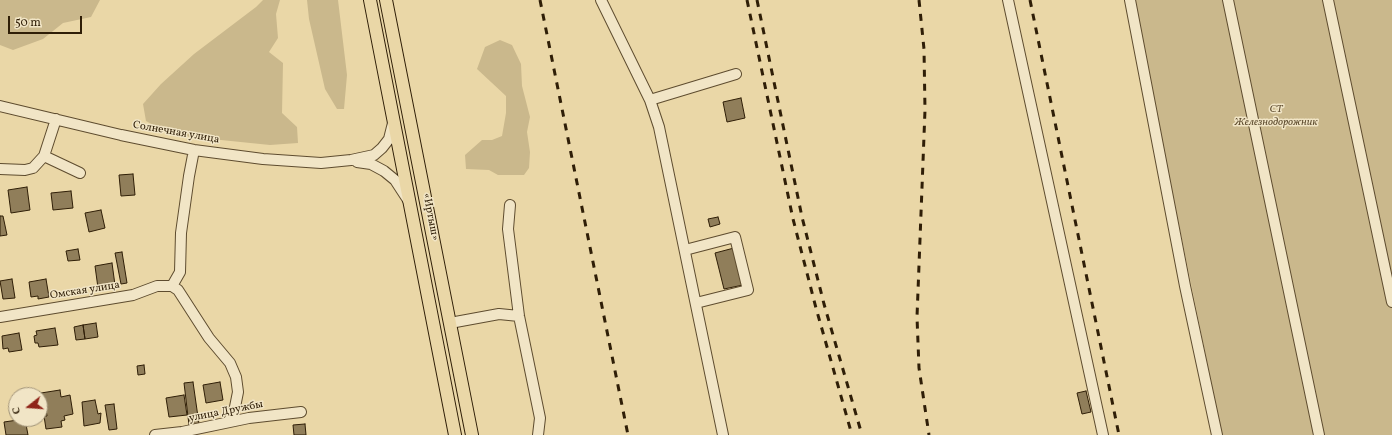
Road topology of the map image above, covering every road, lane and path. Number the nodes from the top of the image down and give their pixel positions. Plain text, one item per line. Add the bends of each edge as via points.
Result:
1 (370, 0) edge
2 (386, 0) edge
3 (601, 0) edge
4 (1008, 0) edge
5 (1130, 0) edge
6 (1228, 0) edge
7 (1328, 0) edge
8 (736, 74) dead end
9 (650, 100) junction
10 (0, 106) edge
11 (392, 111) junction
12 (56, 120) junction
13 (194, 150) junction
14 (44, 156) junction
15 (352, 160) junction
16 (0, 168) edge
17 (80, 173) dead end
18 (410, 203) junction
19 (510, 205) dead end
20 (684, 250) junction
21 (172, 286) junction
22 (1392, 302) edge
23 (696, 303) junction
24 (519, 316) junction
25 (0, 317) edge
26 (450, 323) junction
27 (301, 412) dead end
28 (229, 421) junction
29 (155, 435) edge
30 (455, 435) edge
31 (472, 435) edge
32 (538, 435) edge
33 (723, 435) edge
34 (1103, 435) edge
35 (1217, 435) edge
36 (1318, 435) edge

1 - 11 main road, «Иртыш»
2 - 26 main road, «Иртыш»
3 - 9 street
4 - 34 street
5 - 35 street via 1185,286
6 - 36 street
7 - 22 street
8 - 9 street
9 - 20 street via 659,127
10 - 12 street, Солнечная улица
11 - 15 street via 391,133 382,148 368,158
11 - 18 main road, «Иртыш»
12 - 13 street, Солнечная улица
12 - 14 street
13 - 15 street, Солнечная улица via 263,160
13 - 21 street via 181,233 180,272
14 - 16 street via 33,168
14 - 17 street
15 - 18 street via 371,164 384,171 395,180
18 - 30 main road, «Иртыш»
19 - 24 street via 508,229
20 - 23 street
20 - 23 street via 735,238 748,290
21 - 25 street, Омская улица via 157,286 133,295
21 - 28 street via 178,290 209,338 230,363 236,377 238,392
23 - 33 street
24 - 26 street via 499,314
24 - 32 street via 540,418
26 - 31 main road, «Иртыш»
27 - 28 street, улица Дружбы
28 - 29 street, улица Дружбы via 182,432

